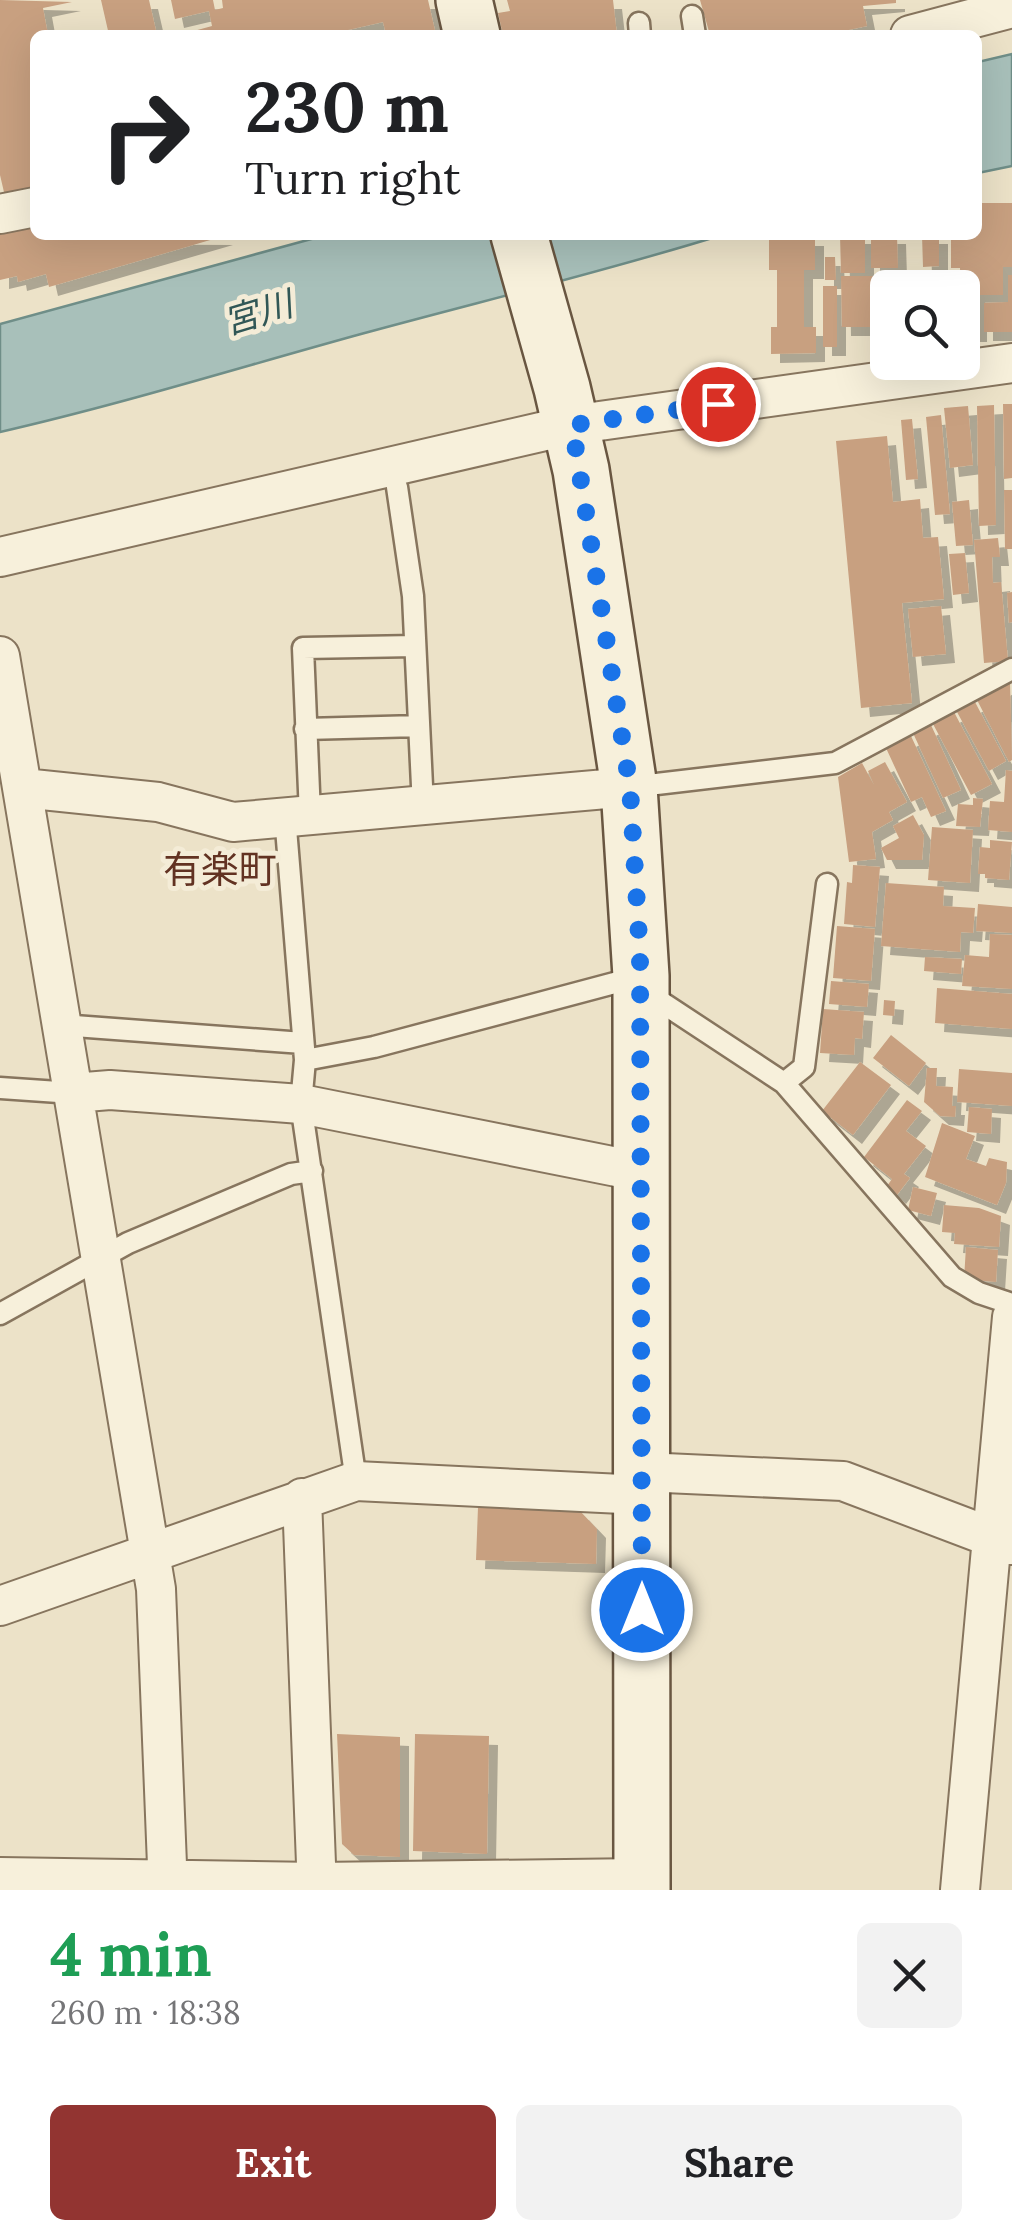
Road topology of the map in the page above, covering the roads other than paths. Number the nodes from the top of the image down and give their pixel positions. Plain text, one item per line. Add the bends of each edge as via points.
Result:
1 (464, 0) edge
2 (1012, 8) edge
3 (471, 30) edge
4 (929, 30) edge
5 (30, 209) edge
6 (0, 214) edge
7 (520, 240) edge
8 (1012, 363) edge
9 (572, 425) junction
10 (397, 487) dead end
11 (0, 557) edge
12 (416, 646) junction
13 (0, 656) edge
14 (1012, 669) edge
15 (419, 726) junction
16 (306, 729) junction
17 (12, 784) edge
18 (630, 787) junction
19 (423, 807) junction
20 (297, 816) junction
21 (827, 884) dead end
22 (641, 982) junction
23 (62, 1025) junction
24 (304, 1052) junction
25 (784, 1083) junction
26 (0, 1088) edge
27 (73, 1094) junction
28 (301, 1104) junction
29 (312, 1171) junction
30 (642, 1172) junction
31 (100, 1260) junction
32 (1012, 1304) edge
33 (0, 1314) edge
34 (1012, 1317) edge
35 (356, 1482) junction
36 (643, 1484) junction
37 (302, 1498) junction
38 (1002, 1542) edge
39 (150, 1553) junction
40 (0, 1606) edge
41 (0, 1878) edge
42 (642, 1884) edge
43 (168, 1885) edge
44 (317, 1886) edge
45 (960, 1890) edge

1 - 3 main road
2 - 4 street
5 - 6 street
7 - 9 main road
8 - 9 street
9 - 11 street
9 - 18 main road
10 - 12 lane
12 - 15 lane
12 - 16 lane via 303,648
13 - 17 street
14 - 18 lane via 834,763
15 - 16 lane
15 - 19 lane
16 - 20 lane
17 - 20 street via 158,802 232,822
17 - 23 street
18 - 19 street
18 - 22 main road
19 - 20 street
20 - 24 lane
21 - 25 lane via 804,1067
22 - 24 lane via 374,1047
22 - 25 lane
22 - 30 main road
23 - 24 lane
23 - 27 street
24 - 28 lane
25 - 32 lane via 952,1277
26 - 27 lane
27 - 28 street via 110,1090
27 - 31 street
28 - 29 lane
28 - 30 street
29 - 31 lane via 291,1174
29 - 35 lane
30 - 36 main road
31 - 33 lane
31 - 39 street
34 - 38 street
35 - 36 street
35 - 37 street
36 - 38 street via 843,1481
36 - 42 main road
37 - 39 street
37 - 44 street
38 - 45 street
39 - 40 street
39 - 43 street
41 - 43 street
42 - 44 street
43 - 44 street

